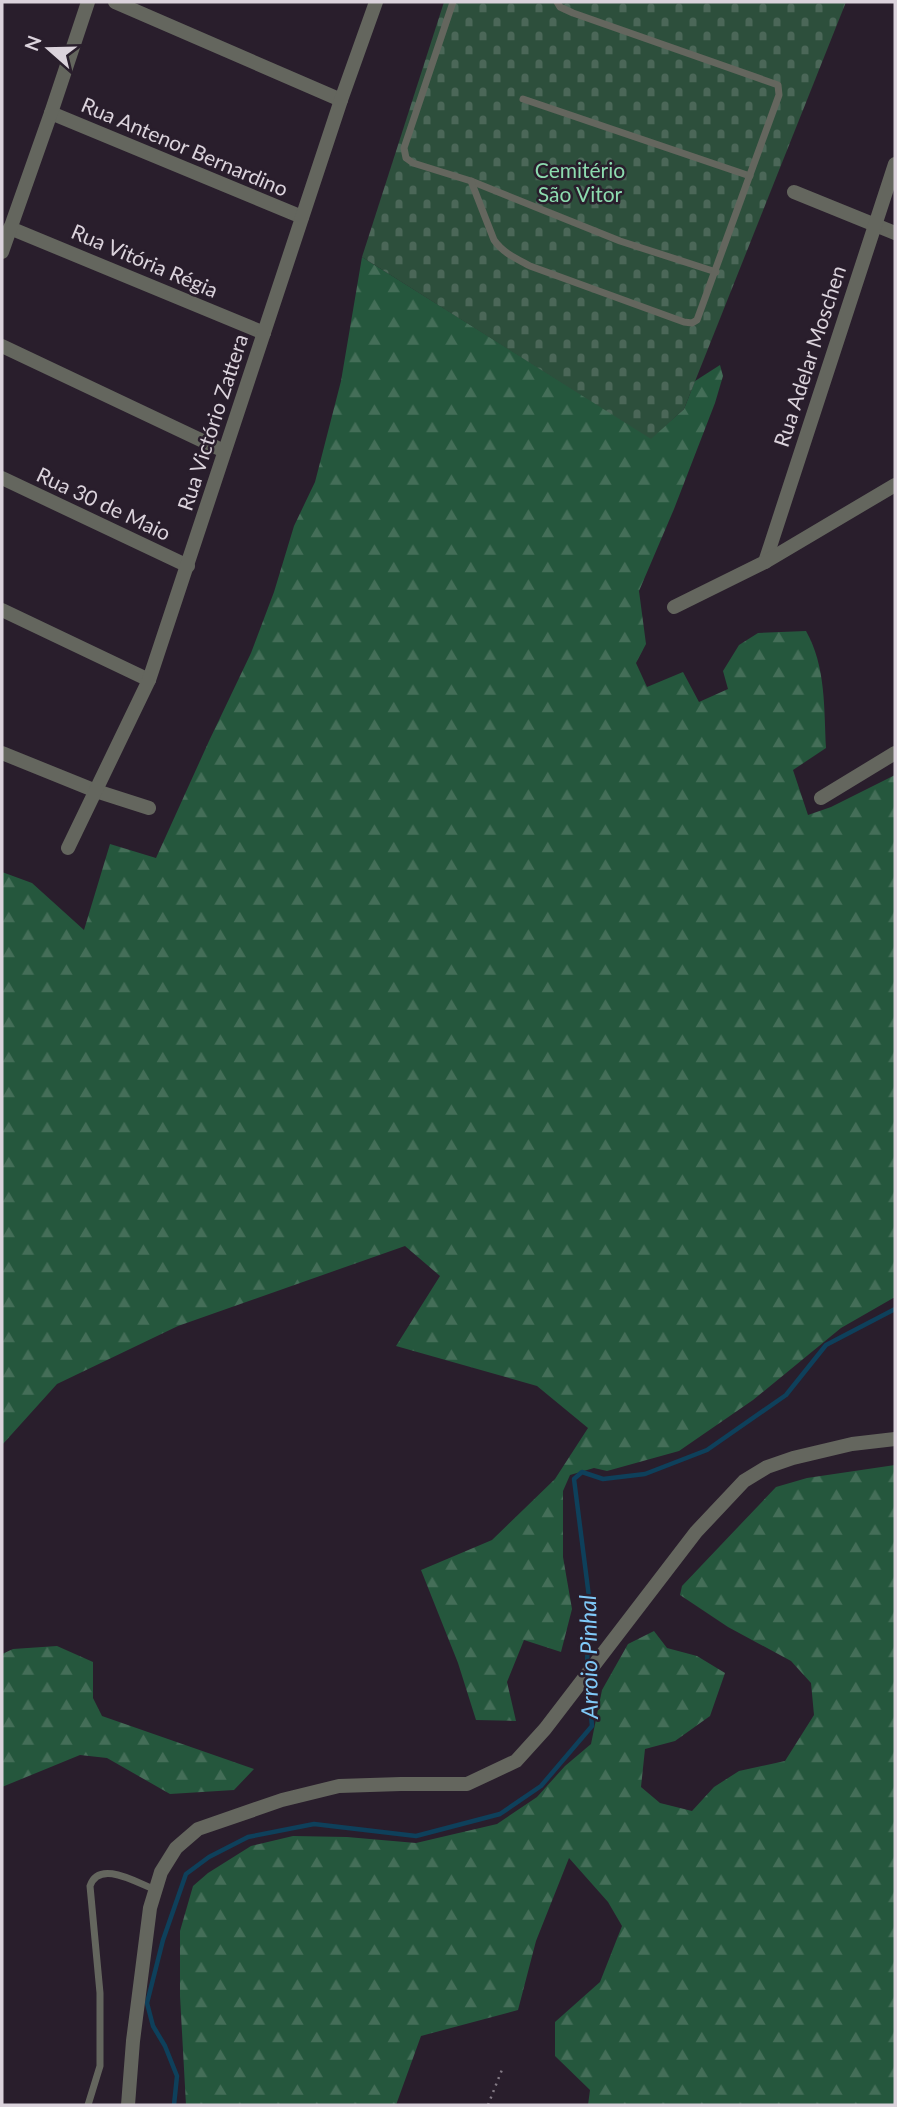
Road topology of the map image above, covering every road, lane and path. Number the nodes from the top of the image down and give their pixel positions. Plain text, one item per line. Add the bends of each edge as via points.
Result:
1 (88, 2) edge
2 (116, 2) edge
3 (376, 2) edge
4 (453, 2) edge
5 (557, 2) edge
6 (523, 99) dead end
7 (341, 100) junction
8 (51, 113) junction
9 (895, 164) edge
10 (750, 176) junction
11 (471, 181) junction
12 (794, 192) dead end
13 (302, 217) junction
14 (874, 225) junction
15 (10, 228) junction
16 (895, 233) edge
17 (2, 252) edge
18 (716, 272) junction
19 (264, 333) junction
20 (2, 346) edge
21 (224, 451) junction
22 (2, 478) edge
23 (895, 485) edge
24 (765, 562) junction
25 (188, 565) junction
26 (674, 607) dead end
27 (2, 610) edge
28 (149, 680) junction
29 (2, 753) edge
30 (895, 753) edge
31 (96, 790) junction
32 (821, 798) dead end
33 (149, 808) dead end
34 (68, 848) dead end
35 (895, 1439) edge
36 (156, 1890) junction
37 (503, 2067) dead end
38 (88, 2105) edge
39 (128, 2105) edge
40 (488, 2105) edge

1 - 8 street
2 - 7 street
3 - 7 street, Rua Victório Zattera
4 - 11 lane via 404,148 413,163
5 - 10 lane via 573,13 778,85 779,94
6 - 10 lane
7 - 13 street, Rua Victório Zattera
8 - 13 street, Rua Antenor Bernardino
8 - 15 street
9 - 14 street, Rua Adelar Moschen
10 - 18 lane
11 - 18 lane via 620,241
11 - 18 lane via 494,240 530,266 692,323
12 - 14 street
13 - 19 street, Rua Victório Zattera
14 - 16 street
14 - 24 street, Rua Adelar Moschen
15 - 17 street
15 - 19 street, Rua Vitória Régia
19 - 21 street, Rua Victório Zattera
20 - 21 street
21 - 25 street, Rua Victório Zattera
22 - 25 street, Rua 30 de Maio
23 - 24 street
24 - 26 street
25 - 28 street, Rua Victório Zattera
27 - 28 street
28 - 31 street, Rua Victório Zattera
29 - 31 street
30 - 32 street
31 - 33 street
31 - 34 street, Rua Victório Zattera
35 - 36 street via 793,1458 744,1481 696,1532 516,1761 467,1784 339,1786 198,1829 176,1847
36 - 38 lane via 112,1873 92,1878 100,2066
36 - 39 street via 150,1908
37 - 40 path

